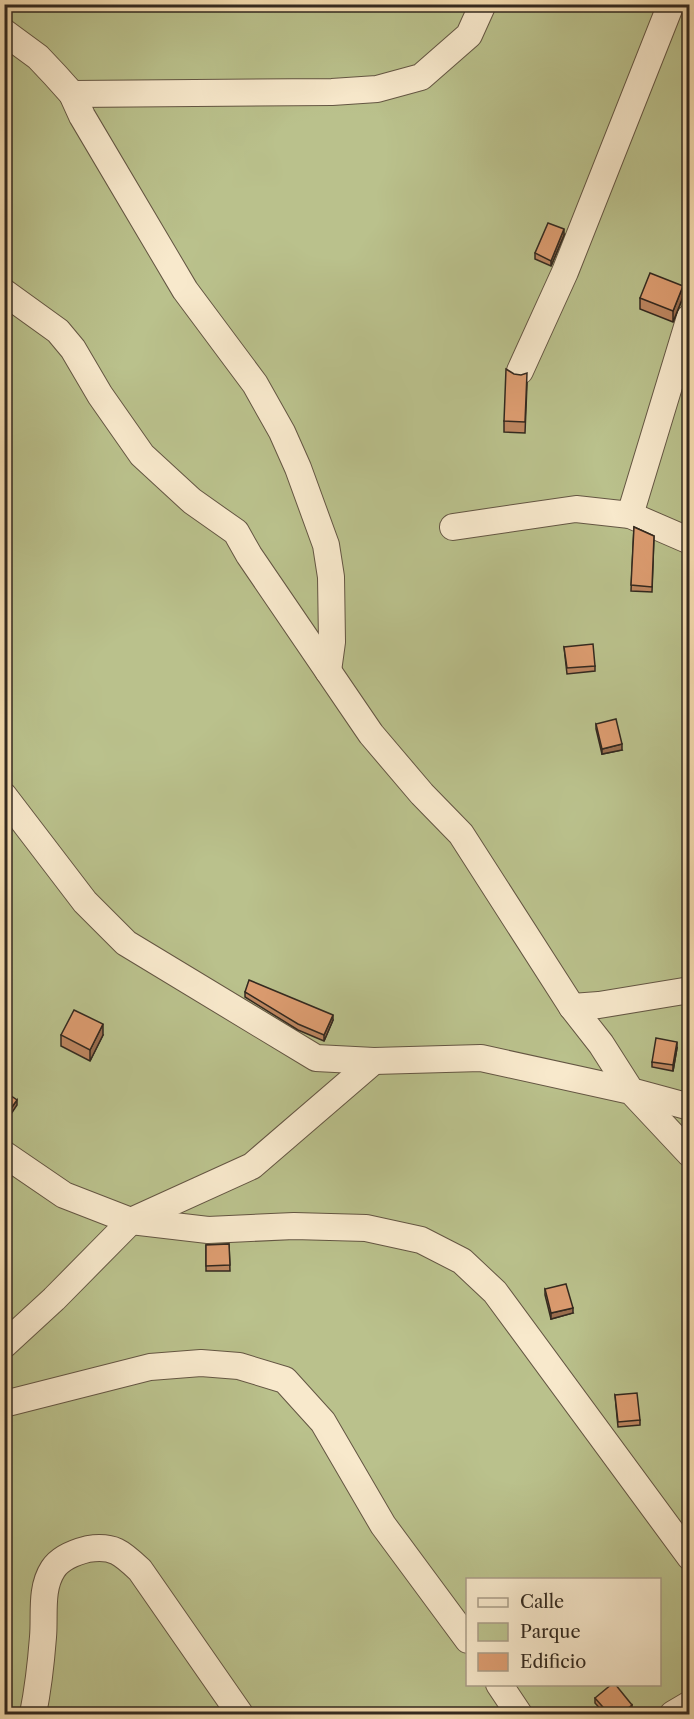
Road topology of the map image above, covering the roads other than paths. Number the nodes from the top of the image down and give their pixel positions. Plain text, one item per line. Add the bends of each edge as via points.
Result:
1 (483, 4) edge
2 (671, 4) edge
3 (4, 32) edge
4 (72, 94) junction
5 (4, 292) edge
6 (690, 317) edge
7 (520, 371) dead end
8 (630, 515) junction
9 (453, 527) dead end
10 (690, 542) edge
11 (328, 671) junction
12 (4, 796) edge
13 (690, 990) edge
14 (572, 1007) junction
15 (374, 1060) junction
16 (631, 1091) junction
17 (690, 1107) edge
18 (4, 1154) edge
19 (690, 1154) edge
20 (131, 1221) junction
21 (4, 1345) edge
22 (4, 1404) edge
23 (690, 1557) edge
24 (466, 1637) edge
25 (500, 1686) edge
26 (690, 1704) edge
27 (33, 1714) edge
28 (240, 1714) edge
29 (519, 1714) edge
30 (673, 1714) edge

1 - 4 street via 469,35 421,77 377,89
2 - 7 street via 565,272
3 - 4 street via 38,57
4 - 11 street via 185,290 255,384 298,468 326,545 331,577 332,642
5 - 11 street via 58,331 142,455 192,501 236,532
6 - 8 street
8 - 9 street via 576,509
8 - 10 street
11 - 14 street via 371,734 461,834
12 - 15 street via 85,902 126,944 316,1058
13 - 14 street
14 - 16 street
15 - 16 street via 481,1058
15 - 20 street via 252,1166
16 - 17 street
16 - 19 street
18 - 20 street via 64,1195
20 - 21 street
20 - 23 street via 208,1230 366,1228 421,1240 462,1261 495,1292
22 - 24 street via 150,1367 201,1363 239,1366 285,1380 323,1422 383,1525
25 - 29 street
26 - 30 street
27 - 28 street via 41,1664 43,1600 53,1568 74,1552 99,1547 120,1552 140,1570

